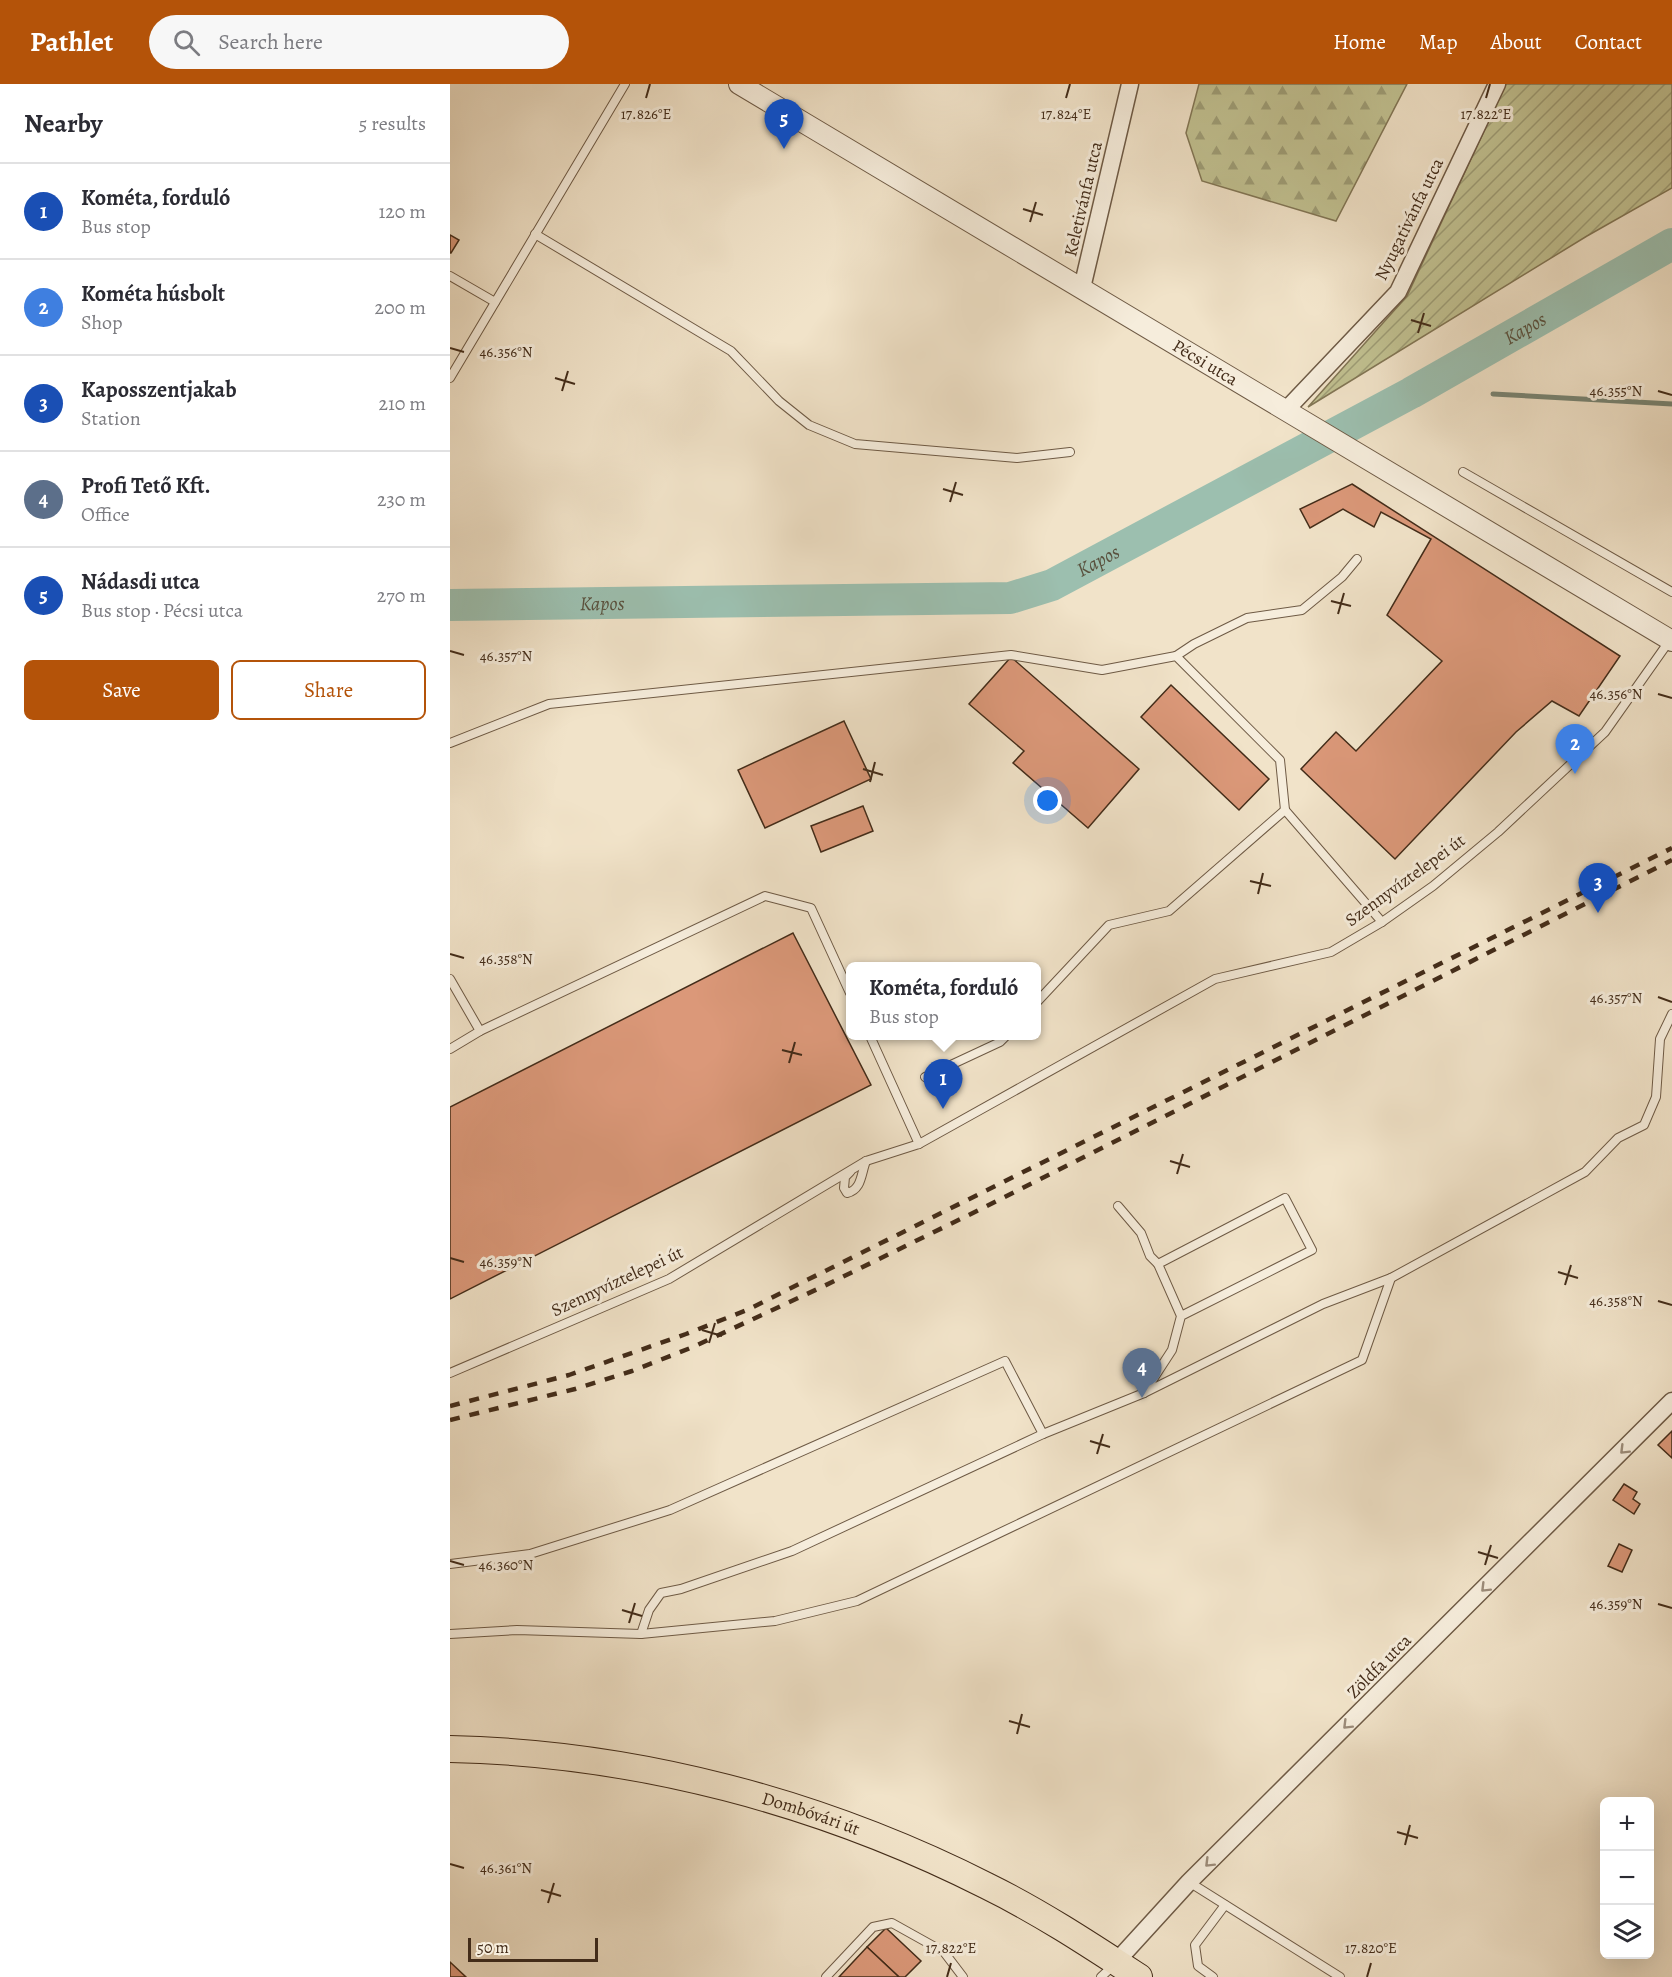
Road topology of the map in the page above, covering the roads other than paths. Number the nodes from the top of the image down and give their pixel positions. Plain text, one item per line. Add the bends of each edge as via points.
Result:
1 (625, 84) edge
2 (740, 84) edge
3 (1131, 84) edge
4 (1497, 84) edge
5 (535, 234) junction
6 (450, 276) edge
7 (1082, 288) junction
8 (495, 302) junction
9 (450, 378) edge
10 (1287, 410) junction
11 (1070, 452) dead end
12 (1463, 472) dead end
13 (1357, 559) dead end
14 (1672, 592) edge
15 (1671, 641) edge
16 (1176, 656) junction
17 (450, 742) edge
18 (1285, 810) junction
19 (1382, 922) junction
20 (450, 979) edge
21 (846, 984) edge
22 (1041, 998) edge
23 (1672, 1014) edge
24 (480, 1031) junction
25 (872, 1040) edge
26 (1002, 1040) edge
27 (450, 1049) edge
28 (925, 1077) dead end
29 (919, 1144) junction
30 (866, 1161) junction
31 (852, 1169) junction
32 (1118, 1206) dead end
33 (1158, 1264) junction
34 (1391, 1278) junction
35 (1181, 1316) junction
36 (450, 1373) edge
37 (1144, 1393) junction
38 (1670, 1408) edge
39 (1043, 1434) junction
40 (450, 1564) edge
41 (450, 1634) edge
42 (640, 1634) junction
43 (450, 1749) edge
44 (1190, 1882) junction
45 (1225, 1905) junction
46 (1109, 1970) edge
47 (826, 1977) edge
48 (963, 1977) edge
49 (1139, 1977) edge
50 (1213, 1977) edge
51 (1340, 1977) edge

1 - 5 lane
2 - 7 street, Pécsi utca
3 - 7 street, Keletivánfa utca
4 - 10 street, Nyugativánfa utca via 1398,292
5 - 8 lane
5 - 11 lane via 731,351 779,401 809,425 828,433 855,444 1017,458
6 - 8 lane
7 - 10 street, Pécsi utca
8 - 9 lane
10 - 15 street, Pécsi utca
12 - 14 lane
13 - 16 lane via 1302,610 1247,618
15 - 19 lane, Szennyvíztelepei út via 1605,732 1498,832
16 - 17 lane via 1102,670 1011,655 549,705
16 - 18 lane via 1280,760
18 - 19 lane
18 - 22 lane via 1169,911 1109,925
19 - 29 lane, Szennyvíztelepei út via 1331,952 1215,979
20 - 24 lane
21 - 24 lane via 811,908 765,896
23 - 34 lane via 1660,1039 1656,1097 1644,1125 1618,1138 1585,1172
24 - 27 lane
25 - 29 lane
26 - 28 lane
29 - 30 lane
30 - 31 lane, Szennyvíztelepei út
30 - 31 lane via 858,1187 847,1193 845,1177
31 - 36 lane, Szennyvíztelepei út via 669,1279
32 - 33 lane via 1141,1233 1150,1256
33 - 35 lane
33 - 35 lane via 1285,1198 1311,1251
34 - 37 lane via 1323,1304
34 - 42 lane via 1362,1360 868,1596 775,1621
35 - 37 lane via 1172,1350
37 - 39 lane
38 -> 44 street, Zöldfa utca
39 - 40 lane via 1005,1361 670,1510 530,1554
39 - 42 lane via 792,1551 661,1593
41 - 42 lane via 517,1630
43 - 46 main road, Dombóvári út via 548,1754 618,1763 775,1801 877,1835 990,1887
44 - 45 lane
44 - 46 street, Zöldfa utca
45 - 50 lane via 1195,1945 1198,1966
45 - 51 lane
46 - 49 main road, Dombóvári út
47 - 48 lane via 873,1927 892,1923 944,1952

